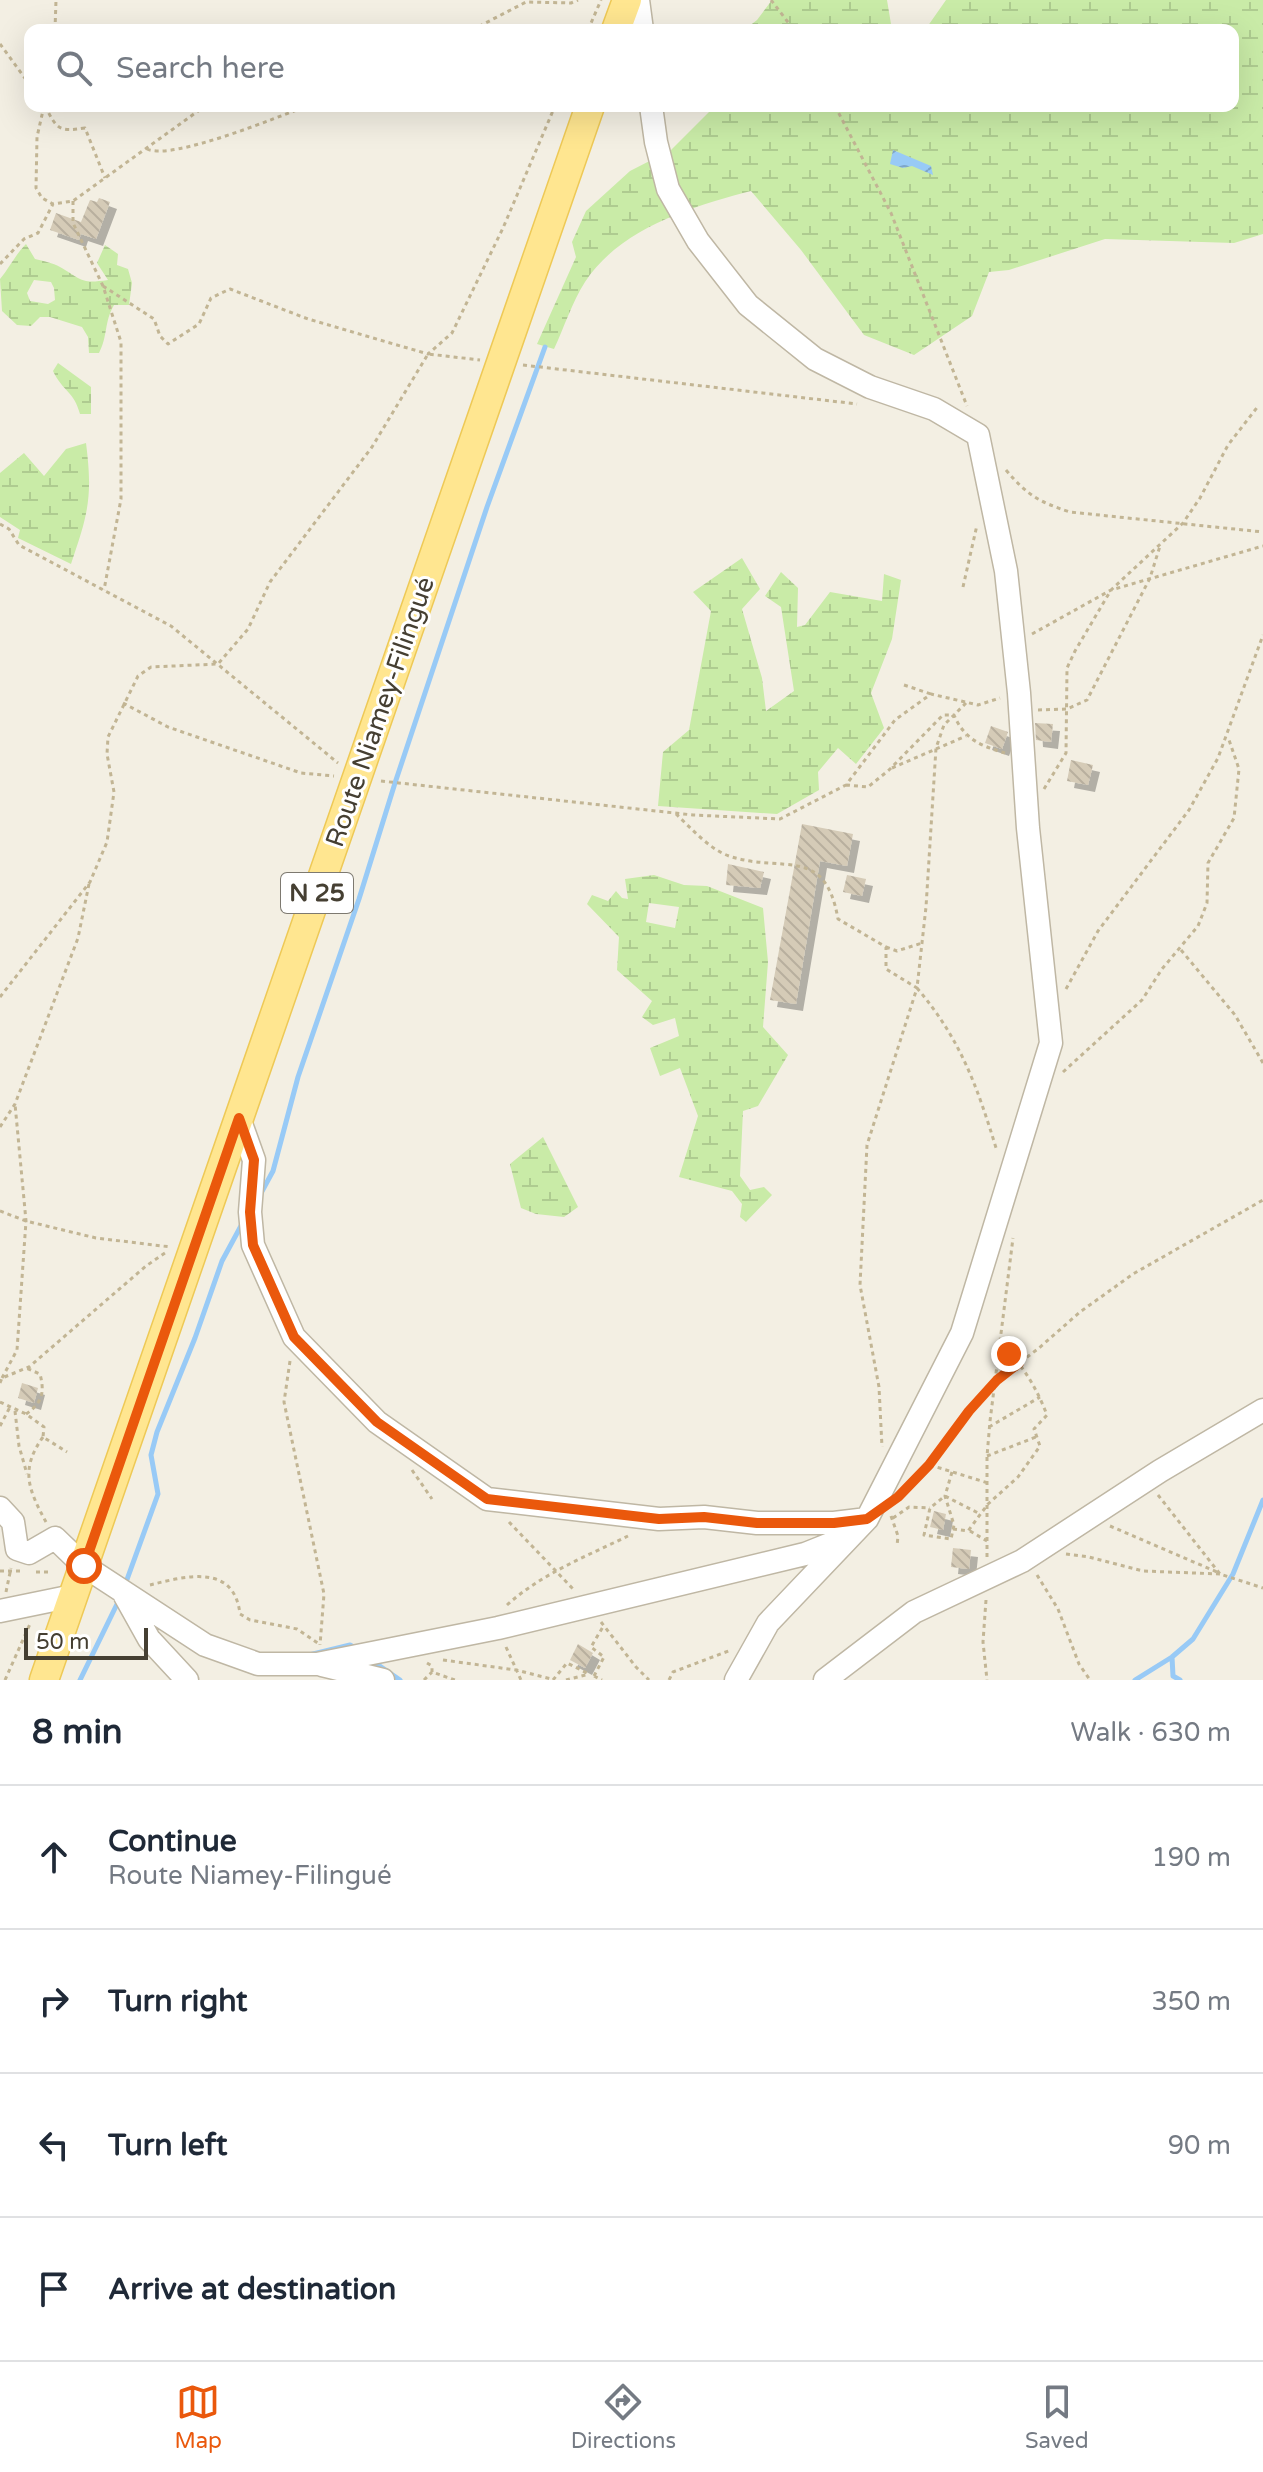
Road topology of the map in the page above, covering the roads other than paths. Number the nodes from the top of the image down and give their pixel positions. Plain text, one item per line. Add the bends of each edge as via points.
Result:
1 (627, 0) edge
2 (638, 0) edge
3 (618, 24) edge
4 (641, 24) edge
5 (588, 112) edge
6 (652, 112) edge
7 (239, 1118) junction
8 (1263, 1410) edge
9 (0, 1508) edge
10 (867, 1519) junction
11 (850, 1537) junction
12 (84, 1566) junction
13 (123, 1592) junction
14 (73, 1596) junction
15 (1, 1611) edge
16 (318, 1654) junction
17 (44, 1680) edge
18 (187, 1680) edge
19 (383, 1680) edge
20 (736, 1680) edge
21 (825, 1680) edge

1 - 3 main road
2 - 4 street
5 - 7 main road, Route Niamey-Filingué / N 25
6 - 10 street via 668,189 698,241 748,305 815,359 870,387 934,409 978,435 1006,571 1051,1043 962,1333 890,1490
7 - 10 street via 254,1160 253,1245 294,1337 377,1422 487,1499 659,1519
7 - 12 main road, Route Niamey-Filingué / N 25
8 - 21 street via 1032,1555 914,1612
9 - 12 street via 13,1522 17,1549 29,1553 55,1538
10 - 11 street
11 - 16 street via 805,1554 498,1628
11 - 20 street via 765,1629
12 - 13 street
12 - 14 main road, Route Niamey-Filingué / N 25
13 - 16 street via 205,1645 258,1664
13 - 18 street via 149,1639
14 - 15 street
14 - 17 main road, Route Niamey-Filingué / N 25
16 - 19 street

